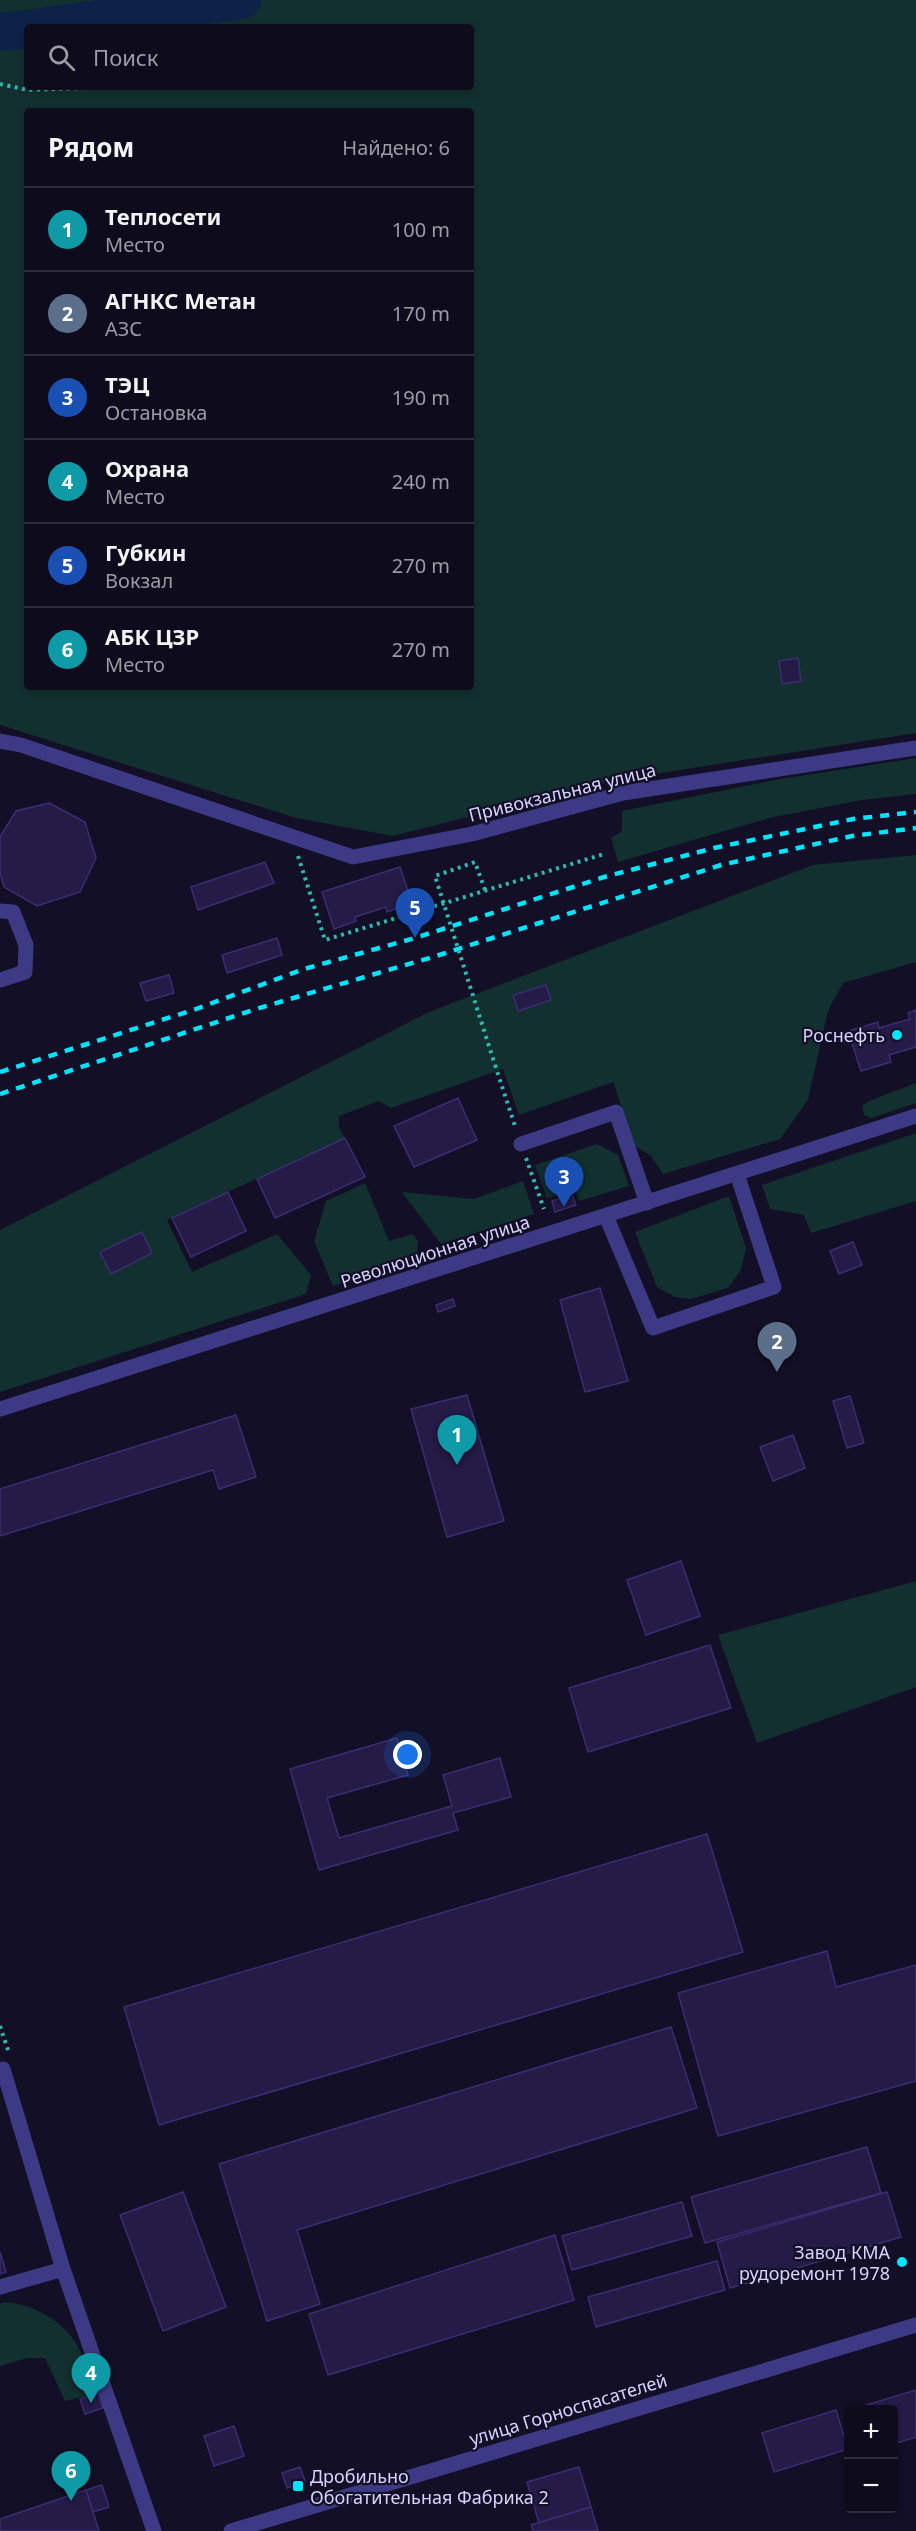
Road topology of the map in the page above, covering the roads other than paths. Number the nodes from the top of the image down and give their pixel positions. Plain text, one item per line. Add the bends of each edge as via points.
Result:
1 (0, 741) edge
2 (916, 748) edge
3 (0, 912) edge
4 (0, 980) edge
5 (916, 1116) edge
6 (521, 1144) dead end
7 (737, 1174) junction
8 (647, 1203) junction
9 (606, 1216) junction
10 (0, 1409) edge
11 (0, 2070) edge
12 (63, 2269) junction
13 (0, 2287) edge
14 (916, 2325) edge
15 (154, 2531) edge
16 (231, 2531) edge

1 - 2 street, Привокзальная улица via 353,857 472,834 623,793
3 - 4 street via 13,912 26,945 25,972
5 - 7 street, Революционная улица
6 - 8 street via 616,1112
7 - 8 street, Революционная улица
7 - 9 street via 774,1287 653,1328
8 - 9 street, Революционная улица
9 - 10 street, Революционная улица
11 - 12 street via 3,2069
12 - 13 street
12 - 15 street
14 - 16 street, улица Горноспасателей

